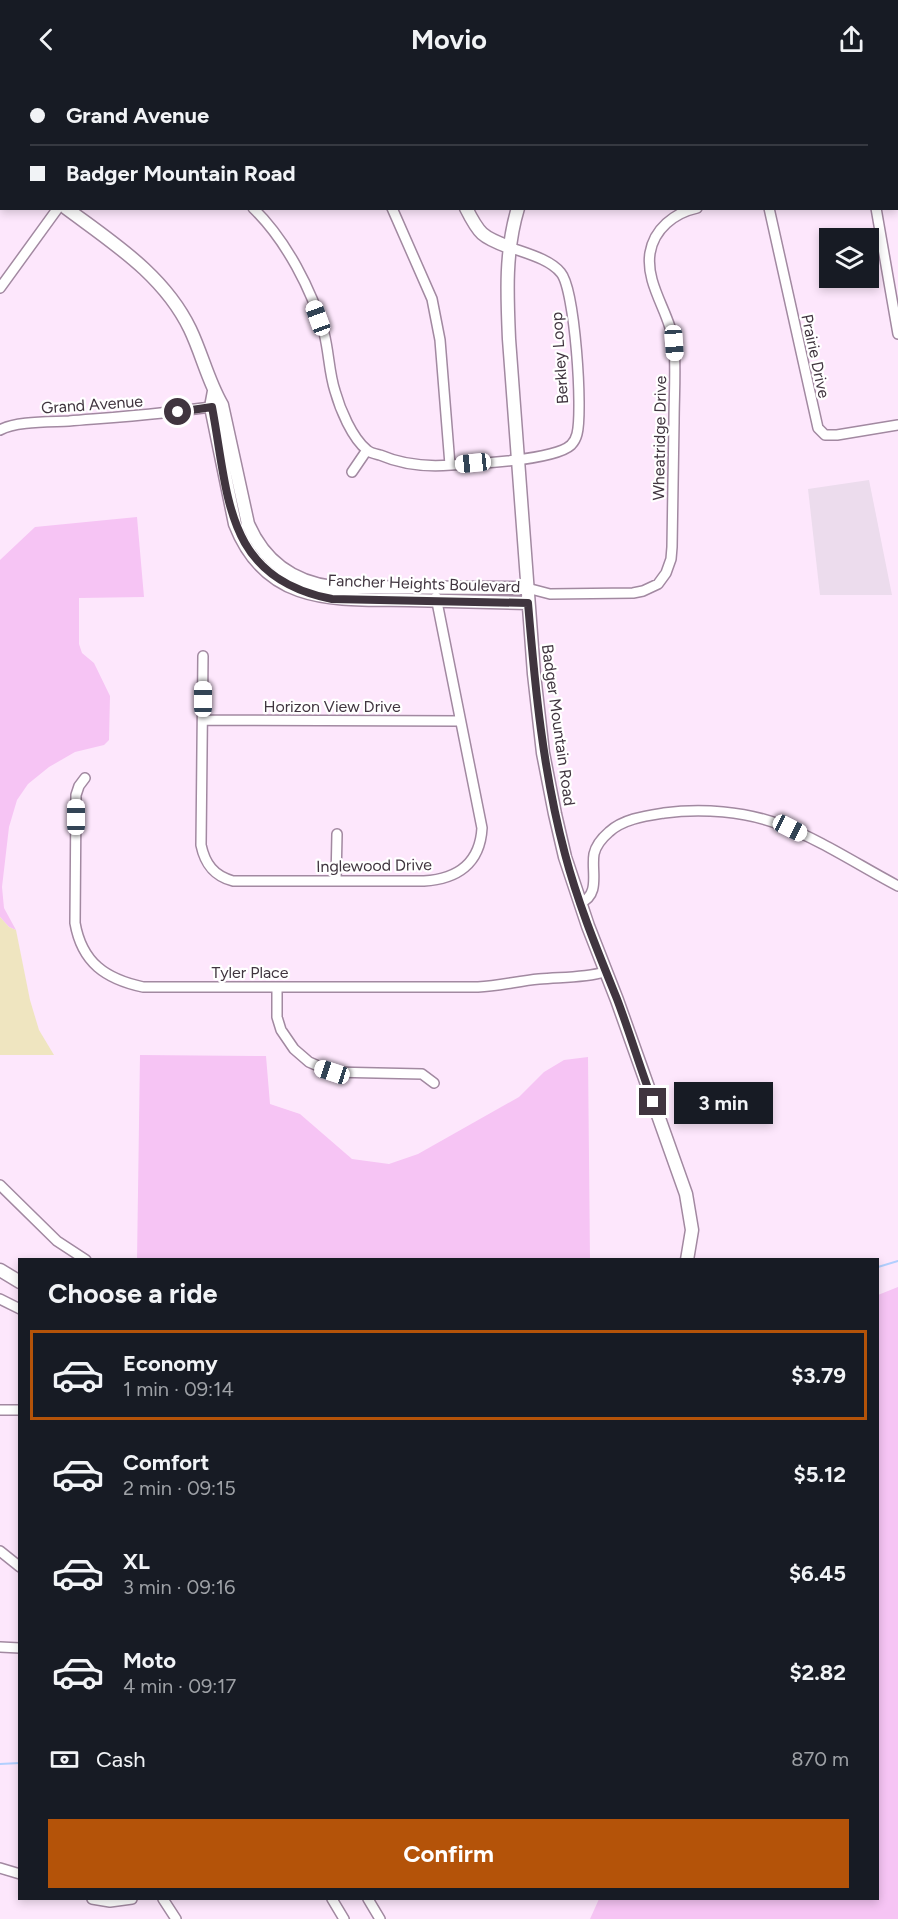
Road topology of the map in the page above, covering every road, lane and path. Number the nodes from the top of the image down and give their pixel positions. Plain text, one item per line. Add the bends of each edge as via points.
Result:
1 (57, 210) edge
2 (69, 210) edge
3 (255, 210) edge
4 (393, 210) edge
5 (467, 210) edge
6 (518, 210) edge
7 (691, 210) edge
8 (769, 210) edge
9 (876, 210) edge
10 (509, 247) junction
11 (0, 288) edge
12 (898, 334) edge
13 (217, 406) junction
14 (898, 425) edge
15 (0, 430) edge
16 (367, 450) junction
17 (518, 459) junction
18 (450, 465) junction
19 (352, 472) dead end
20 (434, 588) junction
21 (527, 588) junction
22 (550, 594) junction
23 (436, 601) junction
24 (528, 603) junction
25 (203, 656) dead end
26 (203, 720) junction
27 (460, 721) junction
28 (85, 778) dead end
29 (337, 834) dead end
30 (336, 881) junction
31 (898, 886) edge
32 (580, 903) junction
33 (605, 972) junction
34 (277, 987) junction
35 (434, 1083) dead end
36 (0, 1185) edge
37 (83, 1258) edge
38 (687, 1258) edge
39 (0, 1270) edge
40 (18, 1281) edge
41 (0, 1299) edge
42 (18, 1308) edge
43 (0, 1410) edge
44 (18, 1410) edge
45 (0, 1551) edge
46 (18, 1566) edge
47 (0, 1647) edge
48 (18, 1648) edge
49 (0, 1868) edge
50 (18, 1873) edge
51 (98, 1900) edge
52 (125, 1900) edge
53 (164, 1900) edge
54 (333, 1900) edge
55 (369, 1900) edge
56 (176, 1919) edge
57 (344, 1919) edge
58 (380, 1919) edge

1 - 11 street
2 - 13 street, Fancher Heights Boulevard via 142,266 178,307 199,348
3 - 16 street via 270,225 307,287 323,333 334,390 346,422
4 - 18 street via 432,299 441,349
5 - 10 street via 484,236
6 - 10 street, Badger Mountain Road
7 - 22 street, Wheatridge Drive via 666,223 654,240 650,260 653,280 670,325 675,361 669,567 658,584 633,593
8 - 14 street, Prairie Drive via 818,429 825,435 837,435
9 - 12 street
10 - 17 street, Badger Mountain Road via 508,339
10 - 17 street, Berkley Loop via 553,266 564,278 578,364 575,440 554,454
13 - 15 street, Grand Avenue via 35,423
13 - 20 street, Fancher Heights Boulevard via 248,524 254,539 272,561 293,576 321,585
13 - 23 street, Fancher Heights Boulevard via 235,524 249,551 271,575 299,591 332,599
16 - 18 street via 414,465
16 - 19 street
17 - 18 street
17 - 21 street, Badger Mountain Road
20 - 21 street, Fancher Heights Boulevard
20 - 23 street, Inglewood Drive
21 - 22 street, Wheatridge Drive
21 - 24 street, Badger Mountain Road
22 - 24 street, Wheatridge Drive
23 - 24 street, Fancher Heights Boulevard
23 - 27 street, Inglewood Drive
24 - 32 street, Badger Mountain Road via 543,753 560,835
25 - 26 street, Inglewood Drive
26 - 27 street, Horizon View Drive
26 - 30 street, Inglewood Drive via 201,845 209,868 223,879 233,881
27 - 30 street, Inglewood Drive via 482,828 480,845 471,861 463,870 444,879
28 - 34 street, Tyler Place via 76,795 75,923 83,950 97,968 117,981 143,987
29 - 30 street
31 - 32 street via 783,826 695,810 653,815 612,829 597,844 593,890 588,900
32 - 33 street, Badger Mountain Road
33 - 34 street, Tyler Place via 491,987
33 - 38 street, Badger Mountain Road via 686,1194 692,1230
34 - 35 street via 281,1030 309,1062 332,1072 422,1074
36 - 37 street via 57,1241
39 - 40 street
41 - 42 street
43 - 44 street
45 - 46 street
47 - 48 street
49 - 50 street
51 - 52 street
53 - 56 street
54 - 57 street
55 - 58 street

